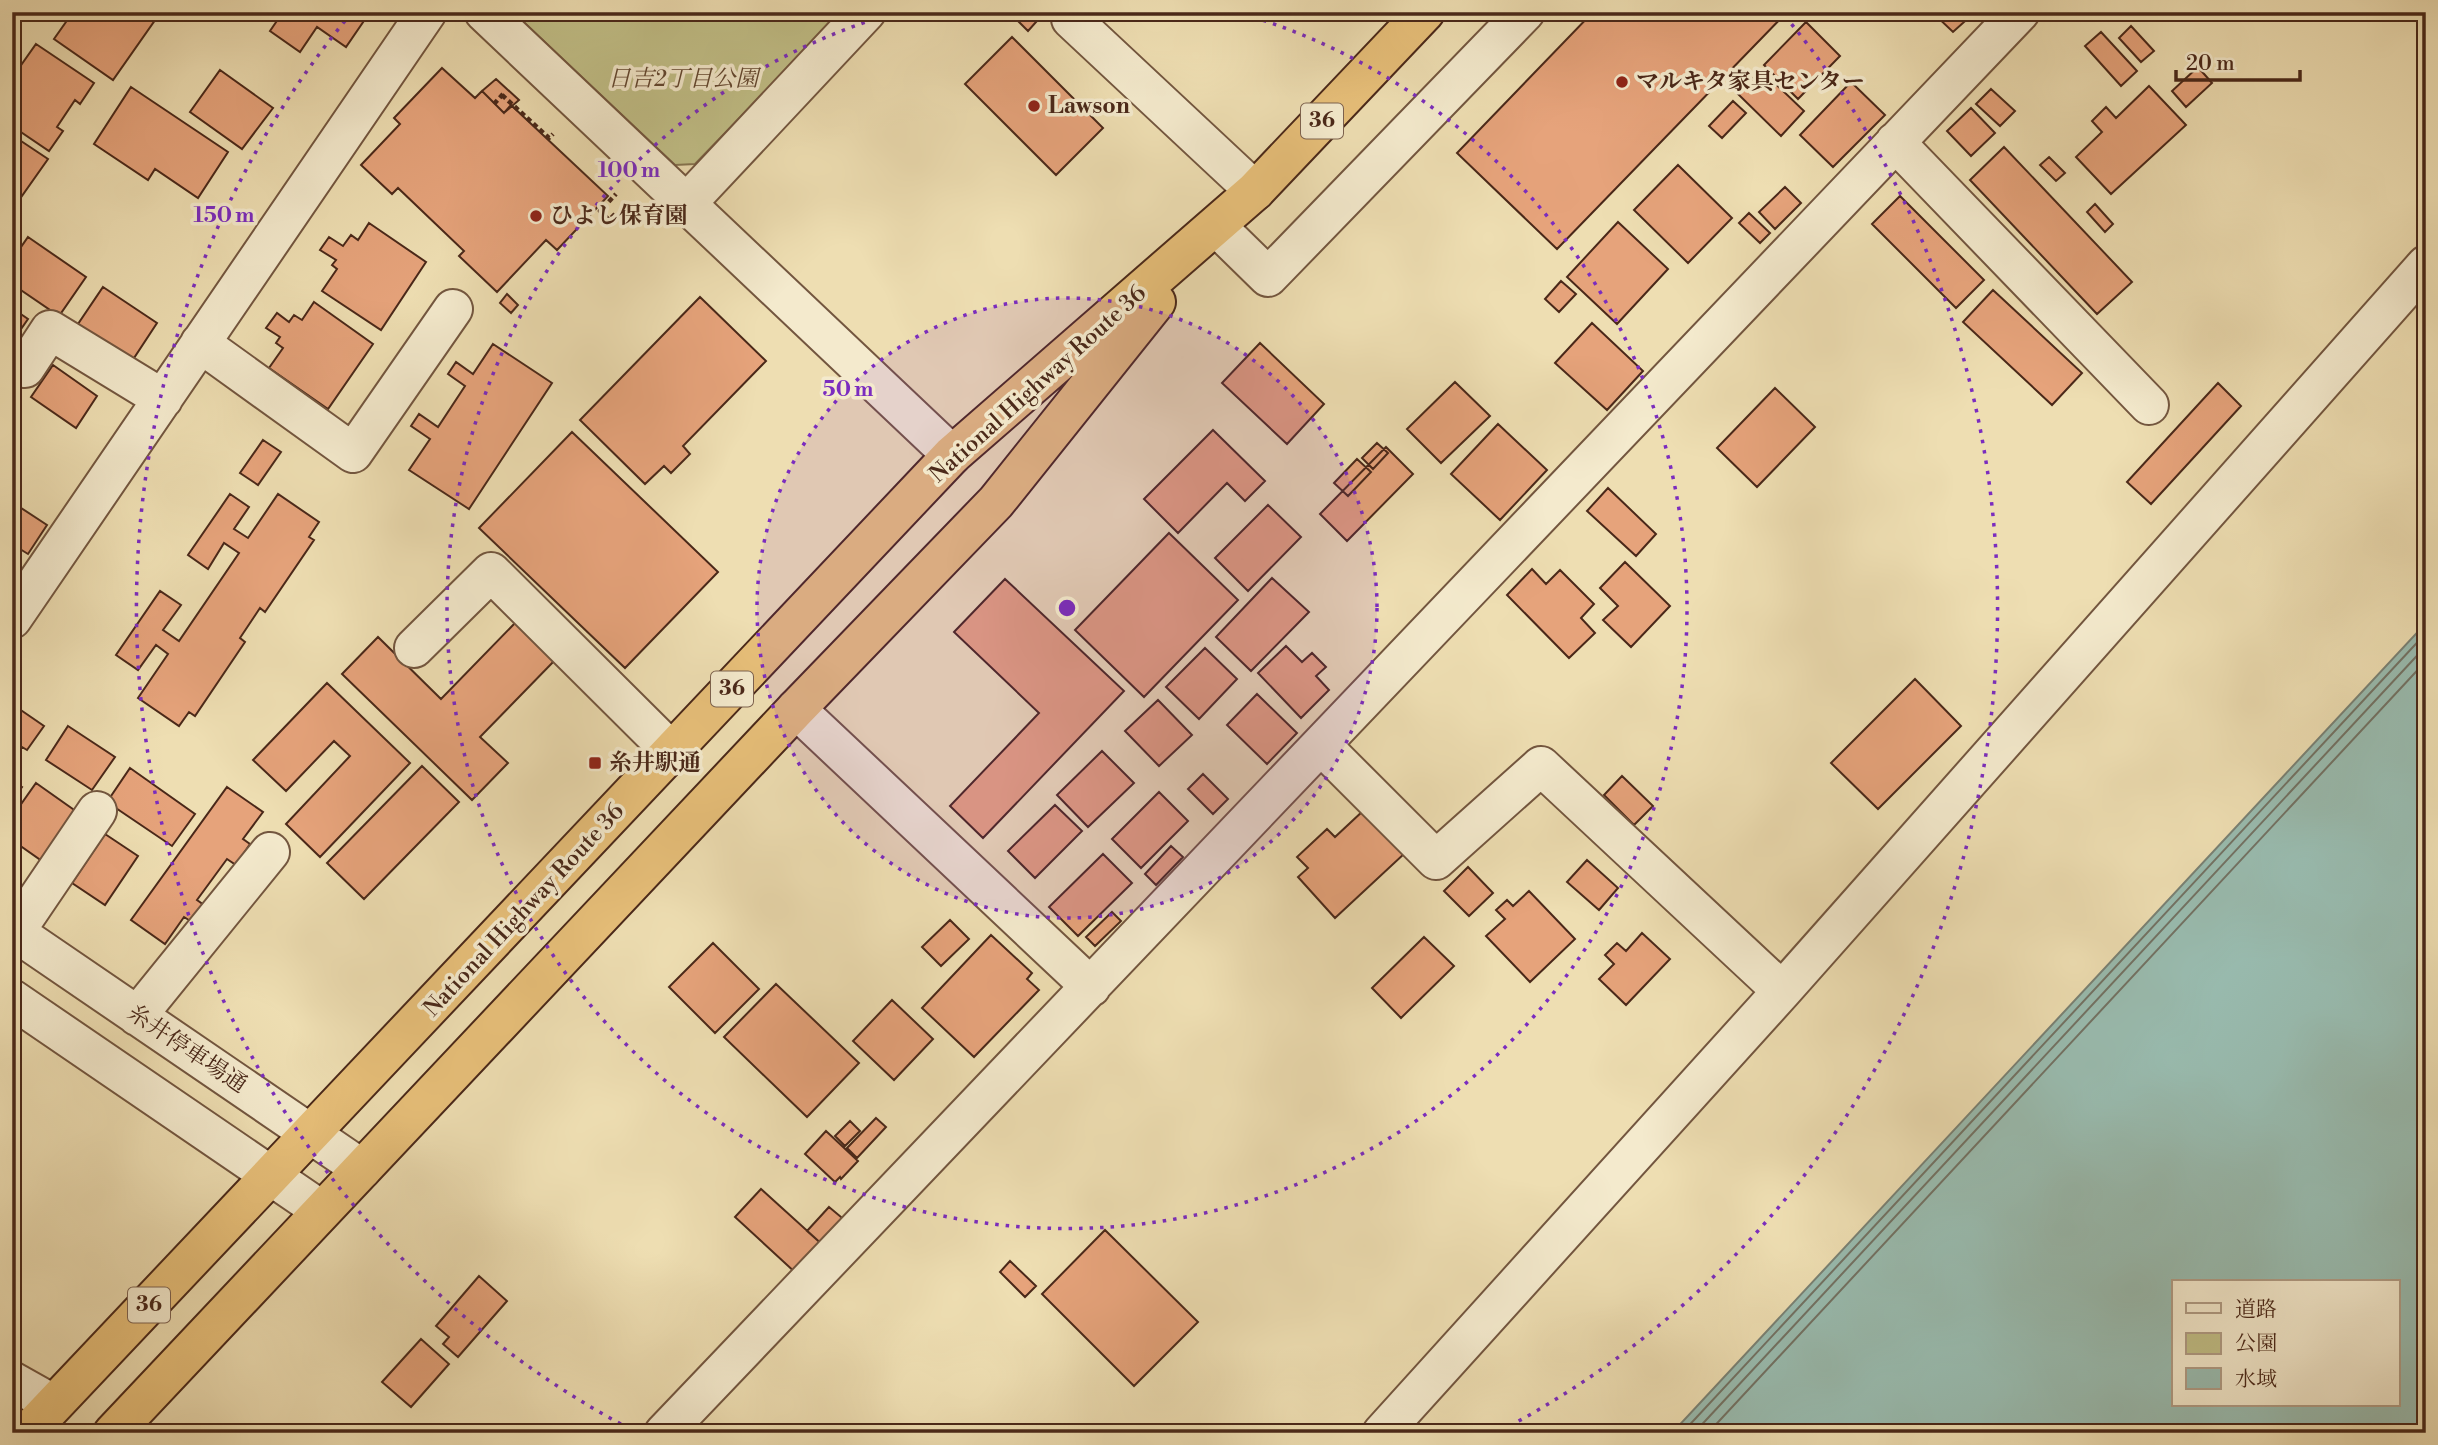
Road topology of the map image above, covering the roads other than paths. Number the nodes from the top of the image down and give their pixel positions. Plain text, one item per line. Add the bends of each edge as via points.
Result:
1 (426, 12) edge
2 (484, 12) edge
3 (866, 12) edge
4 (1077, 12) edge
5 (1425, 12) edge
6 (1525, 12) edge
7 (2020, 12) edge
8 (1895, 142) junction
9 (1255, 191) junction
10 (685, 205) junction
11 (1217, 227) junction
12 (2426, 265) edge
13 (453, 309) dead end
14 (200, 343) junction
15 (24, 368) dead end
16 (163, 399) junction
17 (2149, 405) dead end
18 (952, 456) junction
19 (12, 619) edge
20 (414, 648) dead end
21 (796, 709) junction
22 (1321, 745) junction
23 (673, 753) junction
24 (97, 811) dead end
25 (270, 852) dead end
26 (14, 931) edge
27 (1091, 987) junction
28 (1782, 991) junction
29 (12, 999) edge
30 (137, 1016) junction
31 (312, 1135) junction
32 (362, 1169) junction
33 (272, 1177) junction
34 (321, 1210) junction
35 (12, 1381) edge
36 (53, 1405) junction
37 (27, 1433) edge
38 (113, 1433) edge
39 (664, 1433) edge
40 (1382, 1433) edge

1 - 14 street
2 - 10 street
3 - 10 street
4 - 9 street via 1071,19
5 - 9 highway, National Highway Route 36 / 36
6 - 11 street via 1268,277
7 - 8 street
8 - 17 street
8 - 22 street
9 - 11 highway, National Highway Route 36 / 36
10 - 18 street
11 - 18 highway, National Highway Route 36 / 36
11 - 21 highway, National Highway Route 36 / 36 via 996,502
12 - 28 street
13 - 14 street via 354,453
14 - 16 street
15 - 16 street via 50,330
16 - 19 street
18 - 23 highway, National Highway Route 36 / 36
20 - 23 street via 491,572
21 - 27 street
21 - 32 highway, National Highway Route 36 / 36
22 - 27 street
22 - 28 street via 1436,860 1541,766
23 - 31 highway, National Highway Route 36 / 36
24 - 26 street
25 - 30 street
26 - 30 street, 糸井停車場通
27 - 39 street
28 - 40 street
29 - 33 street
30 - 31 street, 糸井停車場通
31 - 32 street, 糸井停車場通
31 - 33 highway, National Highway Route 36 / 36
32 - 34 highway, National Highway Route 36 / 36
33 - 34 street
33 - 36 highway, National Highway Route 36 / 36
34 - 38 highway, National Highway Route 36 / 36
35 - 36 street
36 - 37 highway, National Highway Route 36 / 36

